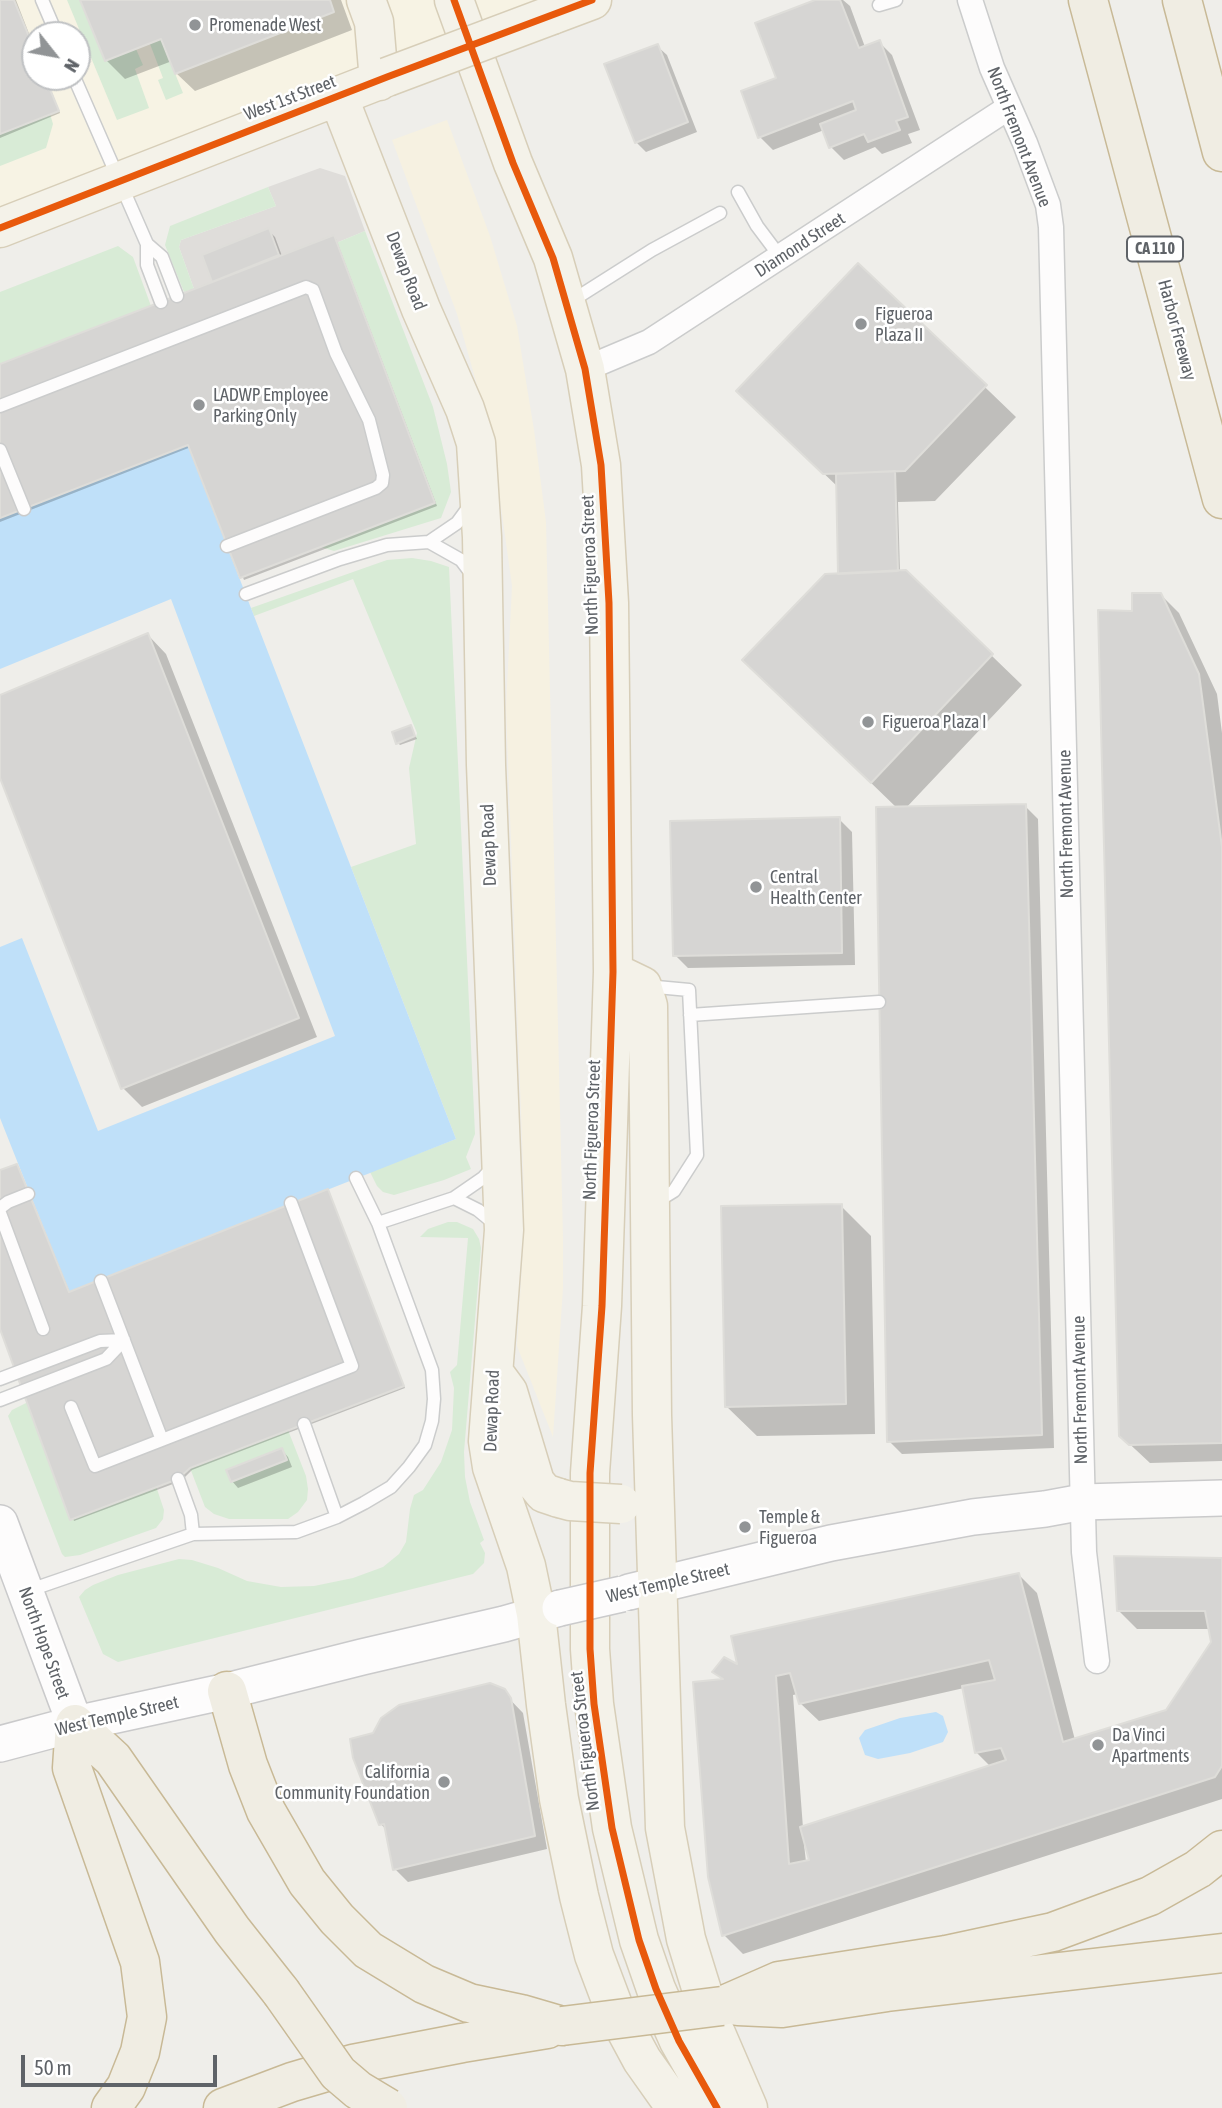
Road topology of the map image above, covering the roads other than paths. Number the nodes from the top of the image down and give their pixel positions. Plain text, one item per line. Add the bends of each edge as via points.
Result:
1 (42, 0) edge
2 (366, 0) edge
3 (454, 0) edge
4 (592, 0) edge
5 (897, 0) edge
6 (970, 0) edge
7 (1088, 0) edge
8 (1182, 0) edge
9 (879, 5) dead end
10 (51, 21) edge
11 (383, 79) junction
12 (80, 91) edge
13 (338, 96) junction
14 (1008, 107) junction
15 (1222, 152) edge
16 (118, 182) junction
17 (737, 192) dead end
18 (720, 213) dead end
19 (0, 228) edge
20 (147, 244) junction
21 (780, 258) junction
22 (177, 296) dead end
23 (161, 302) dead end
24 (567, 304) junction
25 (585, 369) junction
26 (0, 406) edge
27 (465, 409) junction
28 (0, 450) edge
29 (1222, 499) edge
30 (24, 509) dead end
31 (429, 542) junction
32 (227, 546) dead end
33 (246, 594) dead end
34 (486, 663) junction
35 (628, 979) junction
36 (879, 1002) dead end
37 (690, 1015) junction
38 (500, 1134) junction
39 (356, 1178) dead end
40 (29, 1194) dead end
41 (454, 1198) junction
42 (290, 1203) dead end
43 (652, 1205) junction
44 (0, 1211) edge
45 (378, 1223) junction
46 (504, 1230) junction
47 (101, 1281) dead end
48 (43, 1329) dead end
49 (124, 1340) junction
50 (493, 1371) junction
51 (0, 1379) edge
52 (0, 1400) edge
53 (71, 1407) dead end
54 (304, 1424) dead end
55 (162, 1440) junction
56 (178, 1479) dead end
57 (655, 1484) junction
58 (1222, 1498) edge
59 (1083, 1502) junction
60 (337, 1517) junction
61 (0, 1523) edge
62 (193, 1534) junction
63 (640, 1589) junction
64 (25, 1591) junction
65 (548, 1611) junction
66 (1097, 1661) dead end
67 (227, 1691) junction
68 (75, 1724) junction
69 (0, 1744) edge
70 (1222, 1850) edge
71 (1222, 1953) edge
72 (852, 1984) junction
73 (523, 2023) junction
74 (111, 2108) edge
75 (223, 2108) edge
76 (388, 2108) edge
77 (676, 2108) edge
78 (717, 2108) edge
79 (748, 2108) edge

1 - 10 lane
2 - 11 main road
3 - 24 main road, North Figueroa Street
4 - 11 main road, West 1st Street, bridge
5 - 9 lane
6 - 14 street, North Fremont Avenue
7 - 29 highway, Harbor Freeway / CA 110
8 - 15 highway
11 - 13 main road, West 1st Street
12 - 16 lane
13 - 16 main road, West 1st Street
13 - 27 main road, Dewap Road
14 - 21 street, Diamond Street
14 - 59 street, North Fremont Avenue via 1048,205 1051,227
16 - 19 main road, West 1st Street
16 - 20 lane
17 - 21 lane
18 - 24 lane
20 - 22 lane via 162,257
20 - 23 lane via 147,265
21 - 25 street, Diamond Street via 649,342
24 - 25 main road, North Figueroa Street
25 - 35 main road, North Figueroa Street via 605,522
26 - 32 lane via 306,287 313,290 336,353 369,420 382,483
27 - 31 lane via 462,434 468,508 457,523
27 - 34 main road, Dewap Road via 480,472
28 - 30 lane
31 - 33 lane via 387,545
31 - 34 lane via 461,561 470,572 474,621
34 - 38 main road, Dewap Road
35 - 37 lane via 689,990
35 - 43 main road via 648,1006
35 - 78 main road, North Figueroa Street via 590,1473 594,1704 612,1828 639,1940 679,2041
36 - 37 lane
37 - 43 lane via 697,1155 674,1191
38 - 41 lane via 496,1165
38 - 46 main road, Dewap Road
39 - 45 lane
40 - 44 lane via 8,1202
41 - 45 lane
41 - 46 lane
42 - 55 lane via 352,1366
43 - 57 main road
44 - 48 lane
45 - 60 lane via 432,1370 432,1421 425,1445 391,1487
46 - 50 main road, Dewap Road
47 - 49 lane
49 - 51 lane via 100,1341
49 - 52 lane via 106,1359
49 - 55 lane
50 - 57 main road, bridge via 508,1392 535,1482 544,1493 570,1501 621,1504 635,1501
50 - 65 main road, Dewap Road via 488,1441 492,1467 526,1566
53 - 55 lane via 95,1466
54 - 60 lane
56 - 62 lane
57 - 63 main road
58 - 59 main road, West Temple Street
59 - 63 main road, West Temple Street via 831,1543
59 - 66 street, North Fremont Avenue via 1085,1571
60 - 62 lane via 296,1532
61 - 64 main road, North Hope Street
62 - 64 lane
63 - 65 main road, West Temple Street, bridge
63 - 79 main road via 665,1828 686,1939 714,2029
64 - 68 main road, North Hope Street
65 - 67 main road, West Temple Street
65 - 77 main road, Dewap Road via 546,1705 561,1811 594,1955 642,2060
67 - 68 main road, West Temple Street
67 - 73 highway via 266,1811 307,1882 337,1919 368,1950 410,1978
68 - 69 main road, West Temple Street
68 - 74 highway via 72,1768 140,1962 148,2017 126,2087
68 - 76 highway, bridge via 113,1759 338,2073
70 - 72 highway via 1150,1896 1052,1932 946,1955
71 - 72 highway via 901,1990
72 - 73 highway, bridge via 779,1981 722,2006 562,2026
73 - 75 highway via 354,2064

